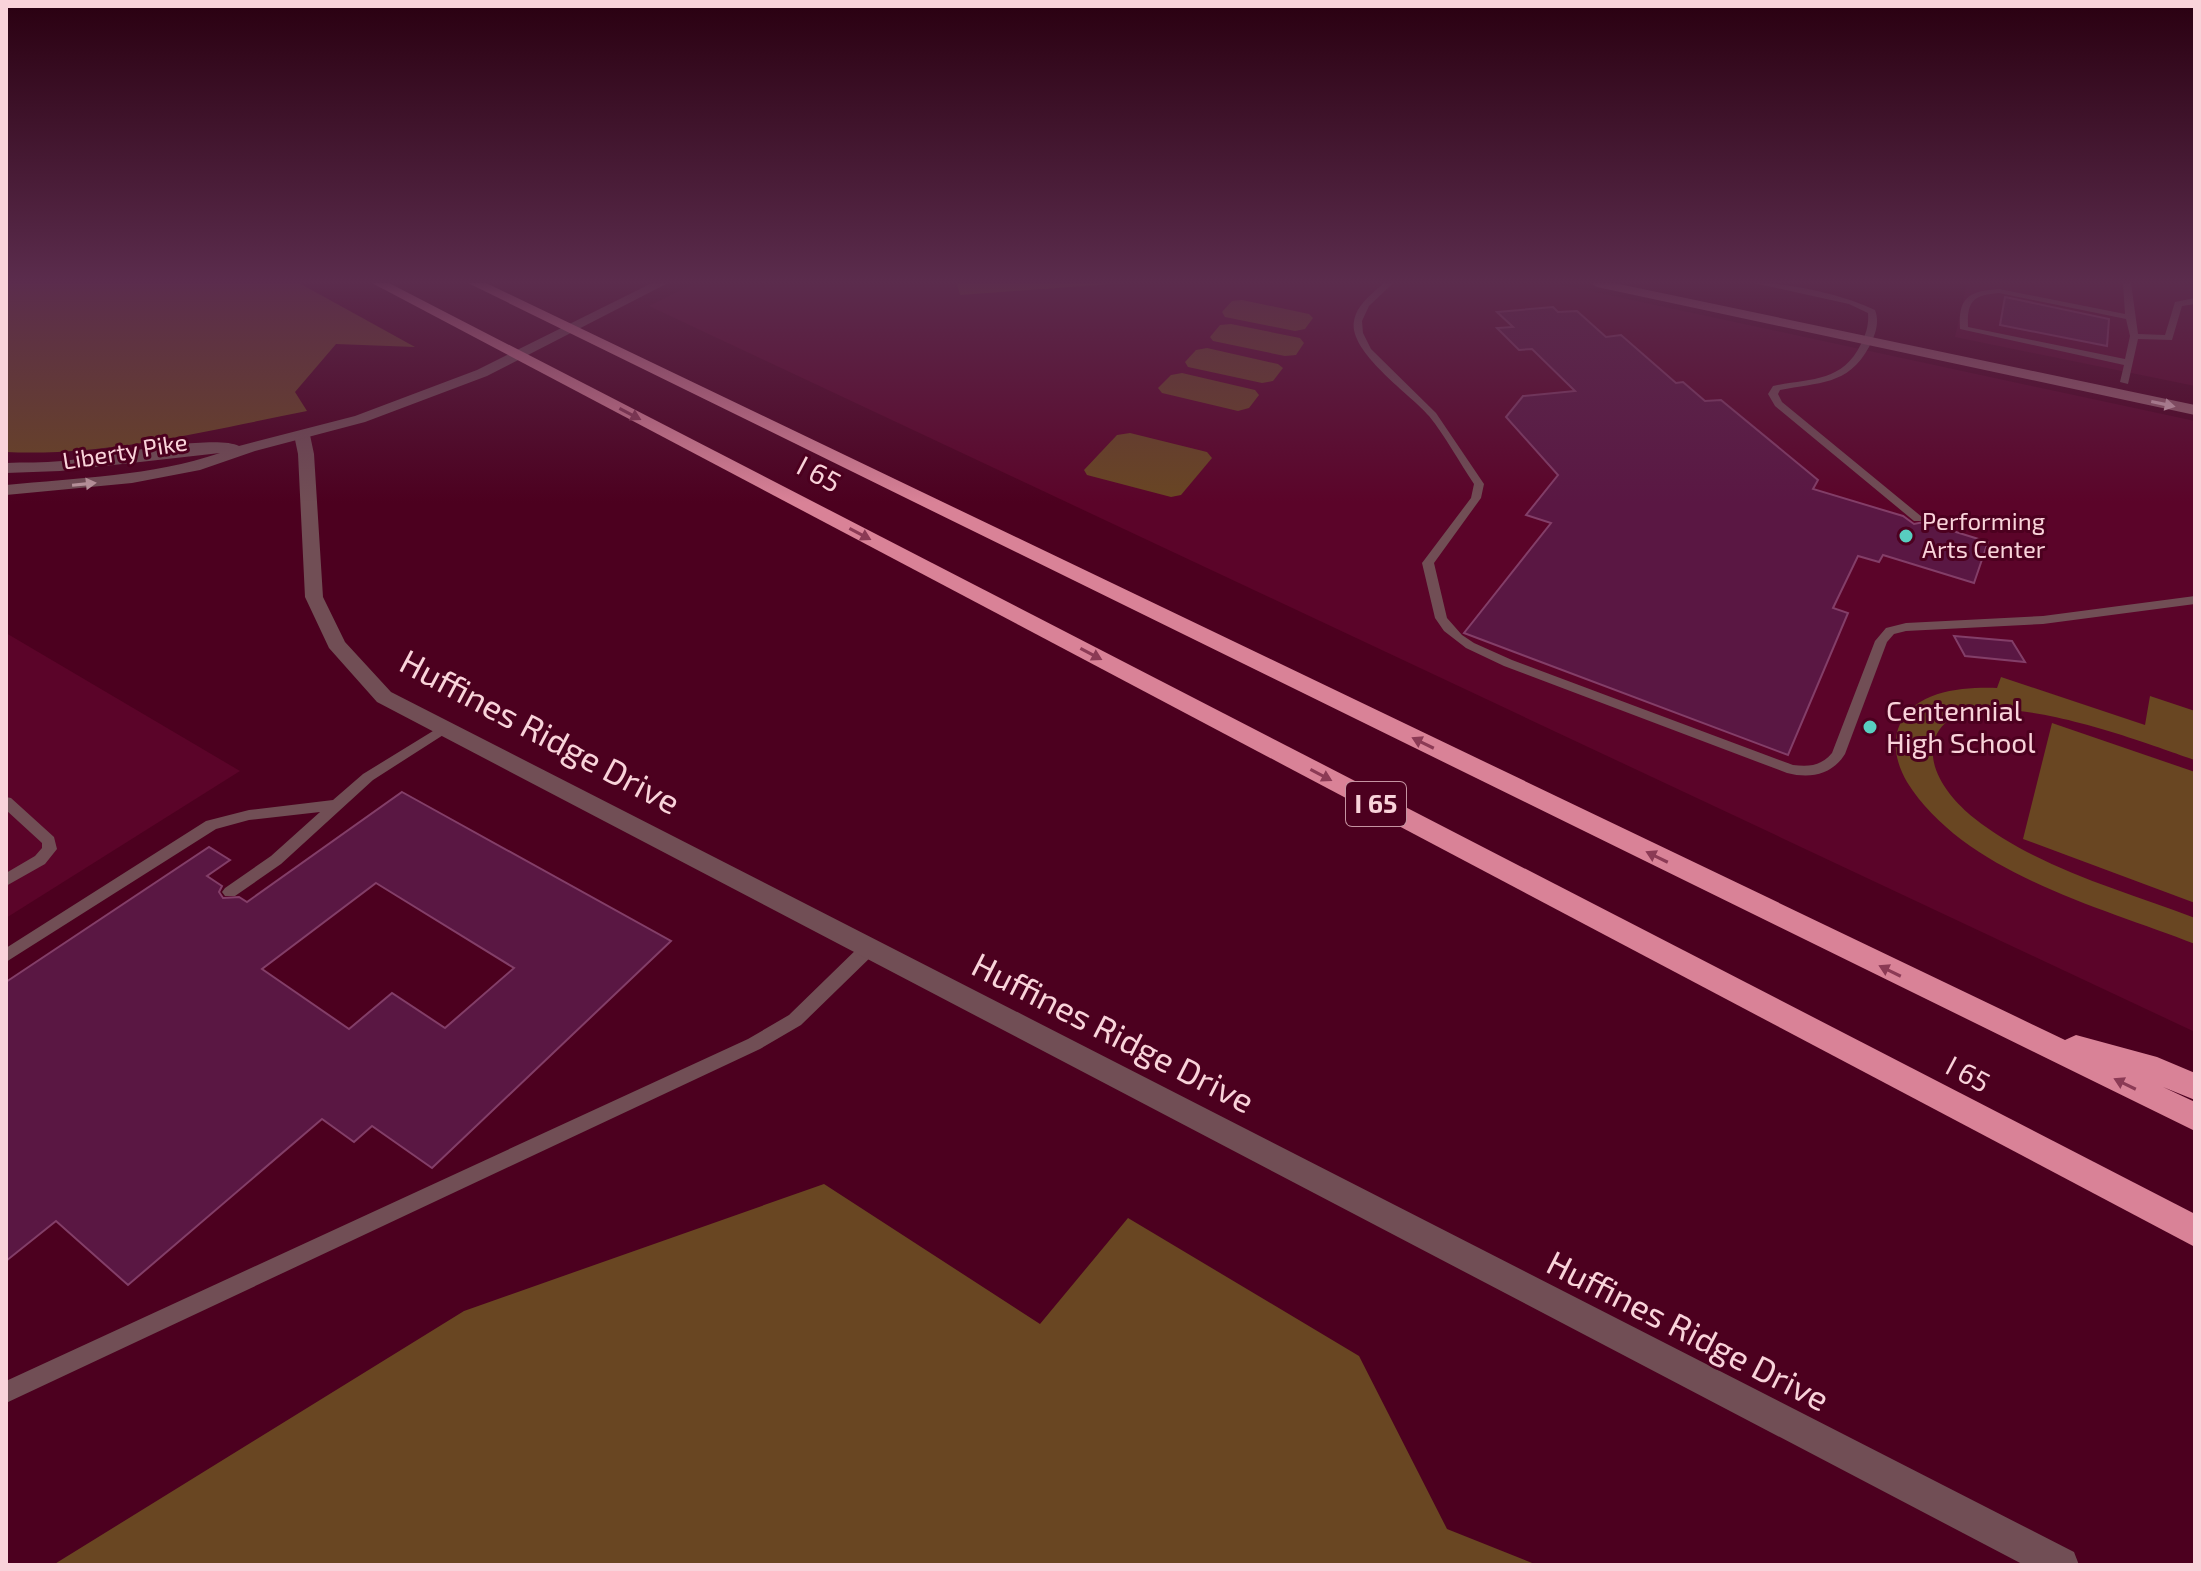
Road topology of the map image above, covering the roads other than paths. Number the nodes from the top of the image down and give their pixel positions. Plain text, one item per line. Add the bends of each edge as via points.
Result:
1 (515, 356) edge
2 (519, 356) edge
3 (627, 356) edge
4 (1373, 356) edge
5 (1860, 356) edge
6 (1965, 356) edge
7 (1989, 356) edge
8 (2097, 356) edge
9 (2130, 356) edge
10 (2129, 363) junction
11 (2125, 382) junction
12 (2195, 396) edge
13 (2195, 410) edge
14 (302, 435) junction
15 (249, 448) junction
16 (6, 468) edge
17 (6, 490) edge
18 (1918, 519) dead end
19 (2195, 600) edge
20 (446, 727) junction
21 (6, 802) edge
22 (337, 805) junction
23 (6, 880) edge
24 (230, 892) dead end
25 (870, 947) junction
26 (6, 956) edge
27 (2011, 1029) junction
28 (2195, 1087) edge
29 (2195, 1117) edge
30 (2194, 1230) edge
31 (6, 1392) edge
32 (2061, 1565) edge

1 - 14 street, Liberty Pike via 372,415
2 -> 30 highway, I 65 / I 65
27 -> 3 highway, I 65
4 - 19 lane via 1433,415 1479,484 1476,498 1428,563 1435,608 1447,629 1468,646 1508,663 1792,770 1812,772 1832,765 1881,641 1890,631 2043,620
5 - 18 lane via 1845,374 1776,388 1773,394 1778,404
6 -> 13 main road
7 - 11 main road
8 - 10 lane
9 - 10 lane
10 - 11 lane
11 - 12 main road
14 - 15 street, Liberty Pike
14 - 20 street, Huffines Ridge Drive via 314,597 333,638 384,697
15 - 16 street, Liberty Pike
17 -> 15 street, Liberty Pike via 132,478 200,465
20 - 22 lane via 368,777
20 - 25 street, Huffines Ridge Drive
21 - 23 lane via 49,841 50,849
22 - 24 lane via 276,860
22 - 26 lane via 211,825
25 - 31 lane via 795,1020 754,1044
25 - 32 street, Huffines Ridge Drive
27 - 28 highway via 2157,1070
29 -> 27 highway, I 65

